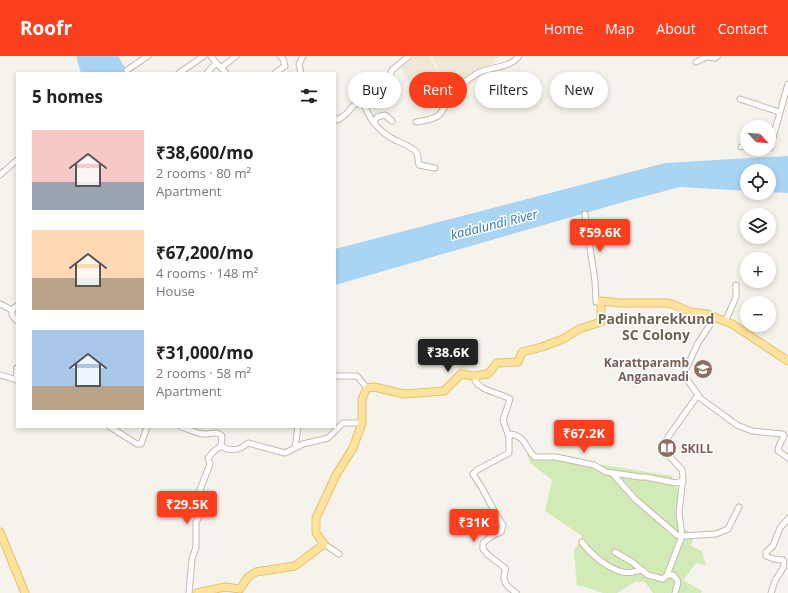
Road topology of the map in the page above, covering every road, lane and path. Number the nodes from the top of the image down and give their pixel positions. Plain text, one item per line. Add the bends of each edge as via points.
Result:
1 (148, 56) edge
2 (204, 56) edge
3 (211, 56) edge
4 (236, 56) edge
5 (280, 56) edge
6 (303, 56) edge
7 (409, 56) edge
8 (519, 56) edge
9 (718, 56) edge
10 (696, 62) dead end
11 (216, 64) junction
12 (222, 67) junction
13 (127, 70) dead end
14 (180, 72) edge
15 (208, 72) edge
16 (225, 72) edge
17 (276, 72) edge
18 (301, 72) edge
19 (391, 72) edge
20 (788, 84) edge
21 (740, 99) dead end
22 (351, 108) edge
23 (365, 108) edge
24 (779, 112) junction
25 (336, 119) edge
26 (392, 121) dead end
27 (374, 122) junction
28 (416, 122) dead end
29 (776, 123) edge
30 (16, 161) edge
31 (435, 168) dead end
32 (0, 175) edge
33 (586, 214) dead end
34 (736, 285) dead end
35 (601, 301) junction
36 (0, 304) edge
37 (15, 308) edge
38 (715, 317) junction
39 (16, 320) edge
40 (725, 322) junction
41 (788, 361) edge
42 (0, 376) edge
43 (336, 376) edge
44 (477, 376) junction
45 (16, 380) edge
46 (367, 388) junction
47 (698, 395) junction
48 (362, 424) junction
49 (112, 428) edge
50 (147, 428) edge
51 (184, 428) edge
52 (298, 428) edge
53 (508, 437) junction
54 (221, 446) junction
55 (295, 448) junction
56 (788, 458) edge
57 (614, 474) junction
58 (683, 480) junction
59 (740, 507) dead end
60 (788, 519) edge
61 (0, 532) edge
62 (682, 536) junction
63 (582, 542) dead end
64 (324, 544) junction
65 (615, 552) dead end
66 (339, 554) dead end
67 (642, 570) junction
68 (667, 575) junction
69 (25, 593) edge
70 (189, 593) edge
71 (197, 593) edge
72 (516, 593) edge
73 (675, 593) edge
74 (771, 593) edge

1 - 13 street
2 - 14 street
3 - 11 street
4 - 12 street
5 - 17 street via 285,66
6 - 18 street via 298,64
7 - 19 street
8 - 28 street via 514,62 498,68 481,70 473,75 458,87 439,115
9 - 10 street via 707,56
11 - 12 street
11 - 15 street
12 - 16 street
20 - 24 street
21 - 24 street
22 - 25 street via 341,118
23 - 27 street
24 - 29 street
26 - 27 street via 386,115 377,117
27 - 31 street via 386,135 415,151 419,165
30 - 32 street
33 - 35 street via 596,302
34 - 40 street via 736,297
35 - 38 main road via 666,303 690,312
35 - 44 main road via 601,322 579,329 542,347 522,352 518,362 497,363 488,374
36 - 37 street
37 - 39 street via 12,315
38 - 40 main road
38 - 47 street via 698,343 684,373
40 - 41 main road
42 - 45 street
43 - 46 street via 357,376
44 - 46 main road via 461,374 444,391 404,394 374,387
44 - 53 street via 475,381 479,386 510,399 503,420
46 - 48 main road via 362,399
47 - 56 street via 737,425 752,432 784,435 778,451
47 - 58 street via 668,437 664,450 682,470
48 - 55 street via 344,423 328,438
48 - 64 main road via 353,448 336,475 316,518 316,533
49 - 50 street via 137,444 141,444
51 - 54 street via 204,434 220,434
52 - 55 street
53 - 57 street via 511,434 524,440 535,457 556,457 585,462
53 - 72 street via 509,453 473,474 503,525 501,532 483,543 483,548 505,568 507,587
54 - 55 street via 235,451 248,443 285,453
54 - 70 street via 208,458 210,464 198,495 201,512 196,522 196,547 192,559
57 - 58 street via 646,476 676,484
57 - 62 street via 635,499 677,535
58 - 62 street via 679,513
59 - 62 street via 728,529 716,534
60 - 74 street via 780,528 773,546 766,552 766,556 784,562
61 - 69 main road
62 - 68 street
63 - 67 street via 595,557 621,572
64 - 66 street
64 - 71 main road via 295,566 256,572 248,577 240,589 225,587
65 - 67 street
67 - 68 street via 663,579
68 - 73 street via 673,575 677,580

